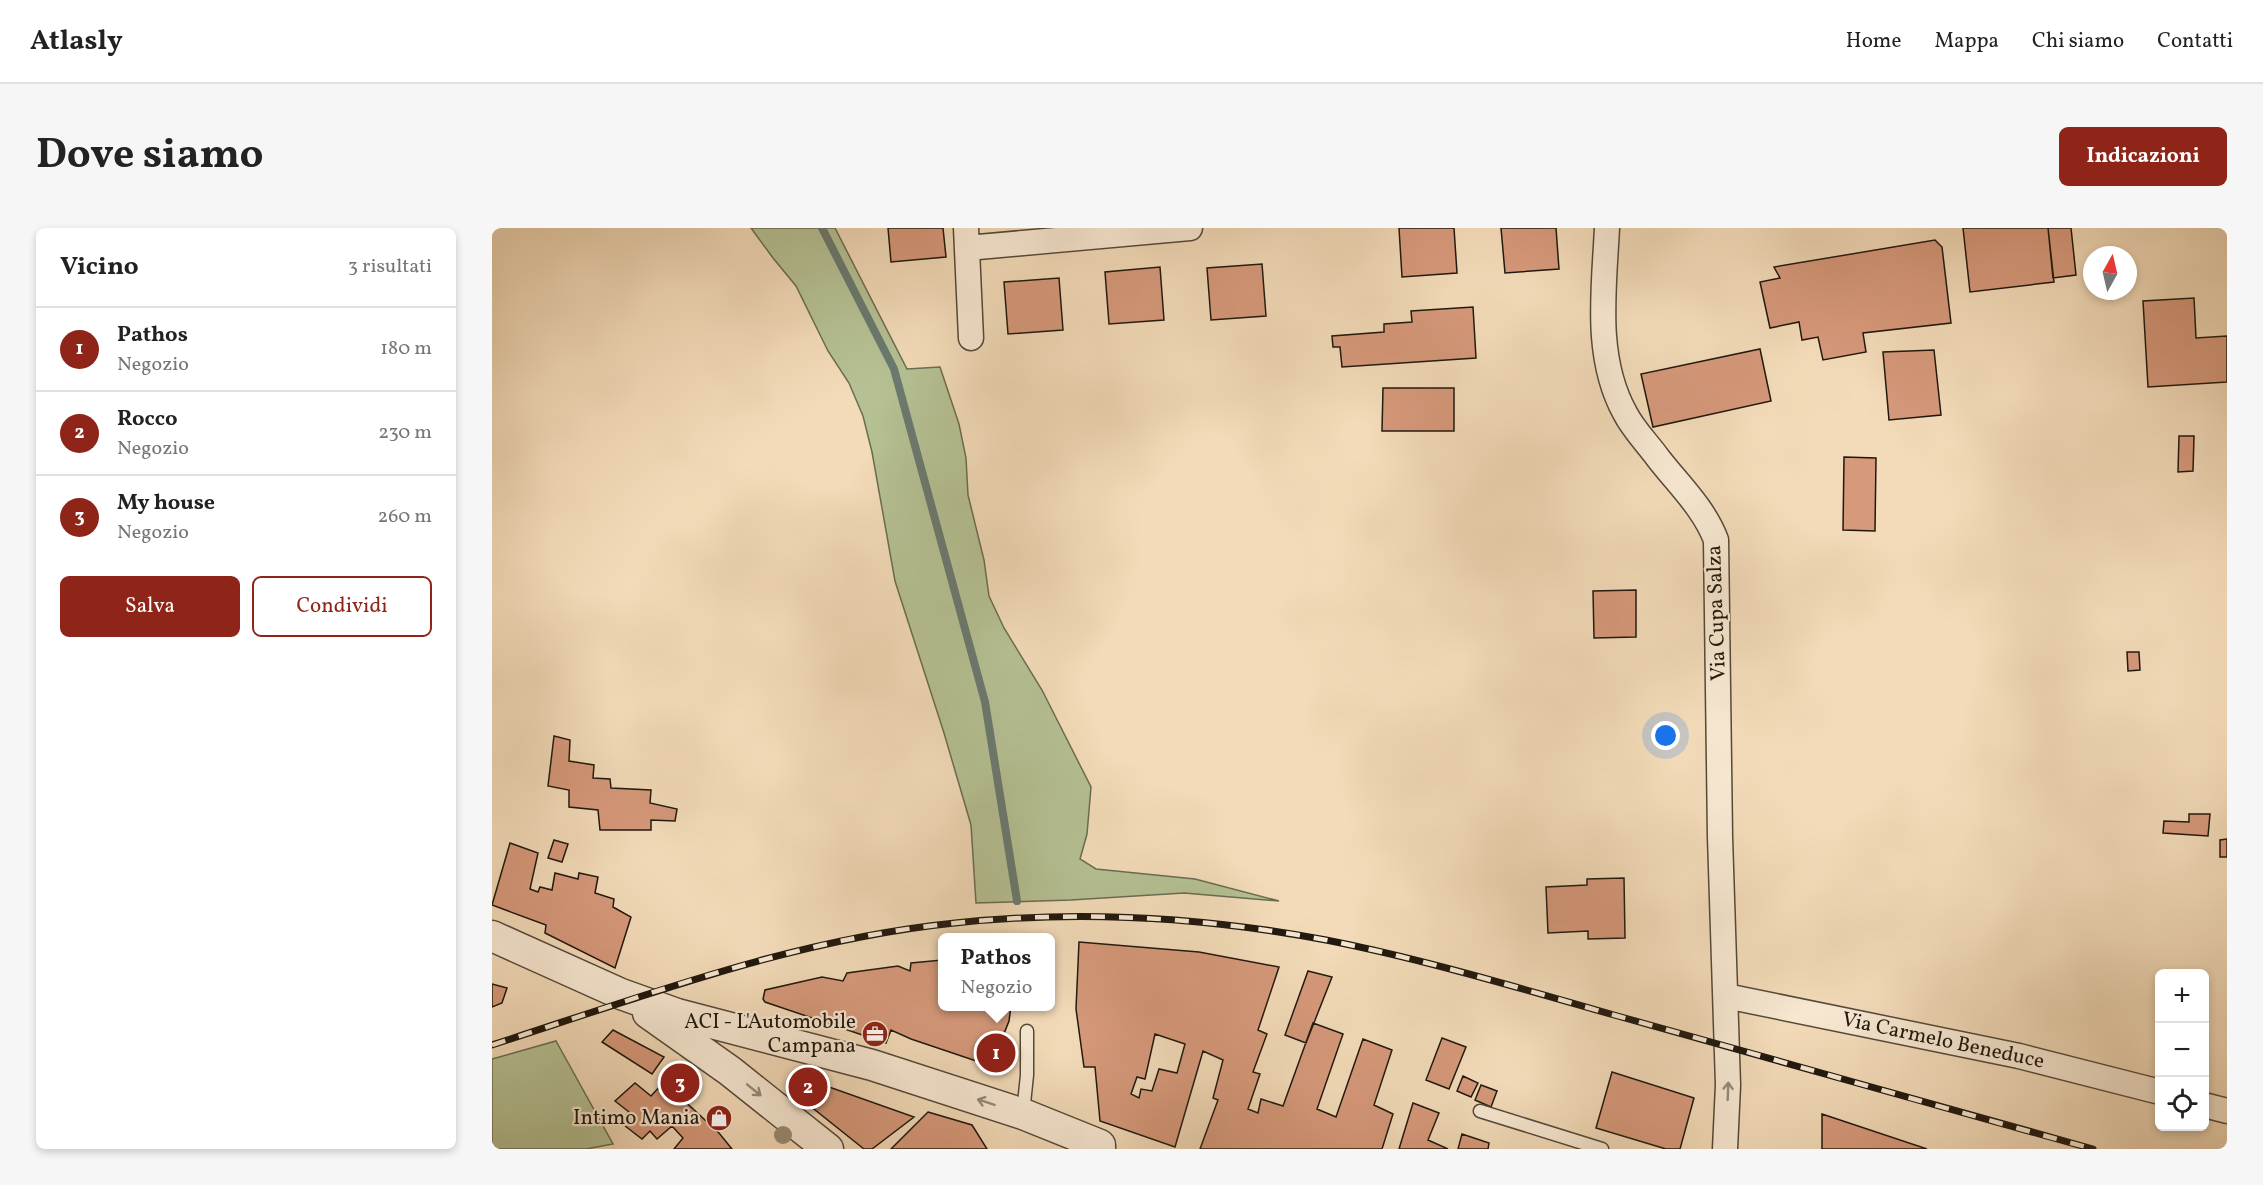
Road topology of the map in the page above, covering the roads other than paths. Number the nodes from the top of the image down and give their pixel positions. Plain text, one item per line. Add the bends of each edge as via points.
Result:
1 (1190, 228) edge
2 (1607, 228) edge
3 (967, 238) edge
4 (971, 338) dead end
5 (492, 936) edge
6 (621, 994) junction
7 (1726, 996) junction
8 (1027, 1030) dead end
9 (783, 1042) junction
10 (730, 1071) junction
11 (2155, 1091) edge
12 (2209, 1106) edge
13 (1480, 1111) dead end
14 (2227, 1111) edge
15 (1023, 1114) junction
16 (1103, 1148) edge
17 (828, 1149) edge
18 (1602, 1149) edge
19 (1725, 1149) edge

1 - 3 street
2 - 7 street, Via Cupa Salza via 1603,319 1613,386 1625,414 1698,507 1716,540
3 - 4 street
5 - 6 street
6 - 9 street via 677,1014
6 - 10 street
7 - 11 street, Via Carmelo Beneduce via 2019,1056
19 -> 7 street, Via Cupa Salza
8 - 15 lane
9 - 10 street via 744,1047 736,1053
15 -> 9 street via 872,1065
10 -> 17 street
12 - 14 street
13 - 18 lane
15 - 16 street

